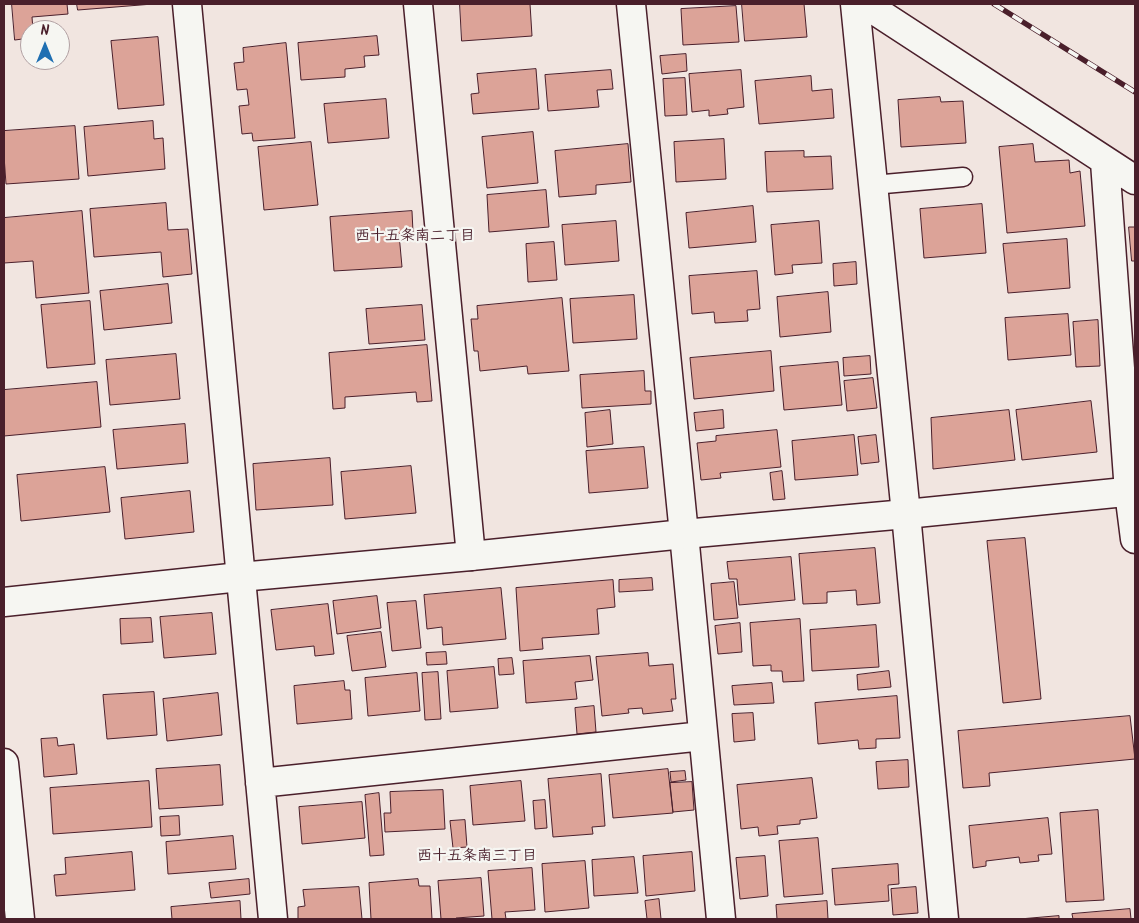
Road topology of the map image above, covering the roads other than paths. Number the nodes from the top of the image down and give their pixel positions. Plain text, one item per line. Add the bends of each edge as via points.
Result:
1 (187, 4) edge
2 (418, 4) edge
3 (630, 4) edge
4 (855, 4) edge
5 (864, 4) edge
6 (1105, 162) junction
7 (963, 177) dead end
8 (1135, 180) edge
9 (873, 185) junction
10 (1132, 492) edge
11 (906, 514) junction
12 (684, 534) junction
13 (1135, 539) edge
14 (471, 556) junction
15 (240, 577) junction
16 (4, 602) edge
17 (703, 736) junction
18 (4, 763) edge
19 (260, 783) junction
20 (20, 919) edge
21 (273, 919) edge
22 (721, 919) edge
23 (944, 919) edge

1 - 15 street
2 - 14 street
3 - 12 street
4 - 9 street
5 - 6 street
6 - 8 street
6 - 10 street
7 - 9 lane
9 - 11 street
10 - 11 street
10 - 13 street
11 - 12 street
11 - 23 street
12 - 14 street
12 - 17 street
14 - 15 street
15 - 16 street
15 - 19 street
17 - 19 street
17 - 22 street
18 - 20 street
19 - 21 street

